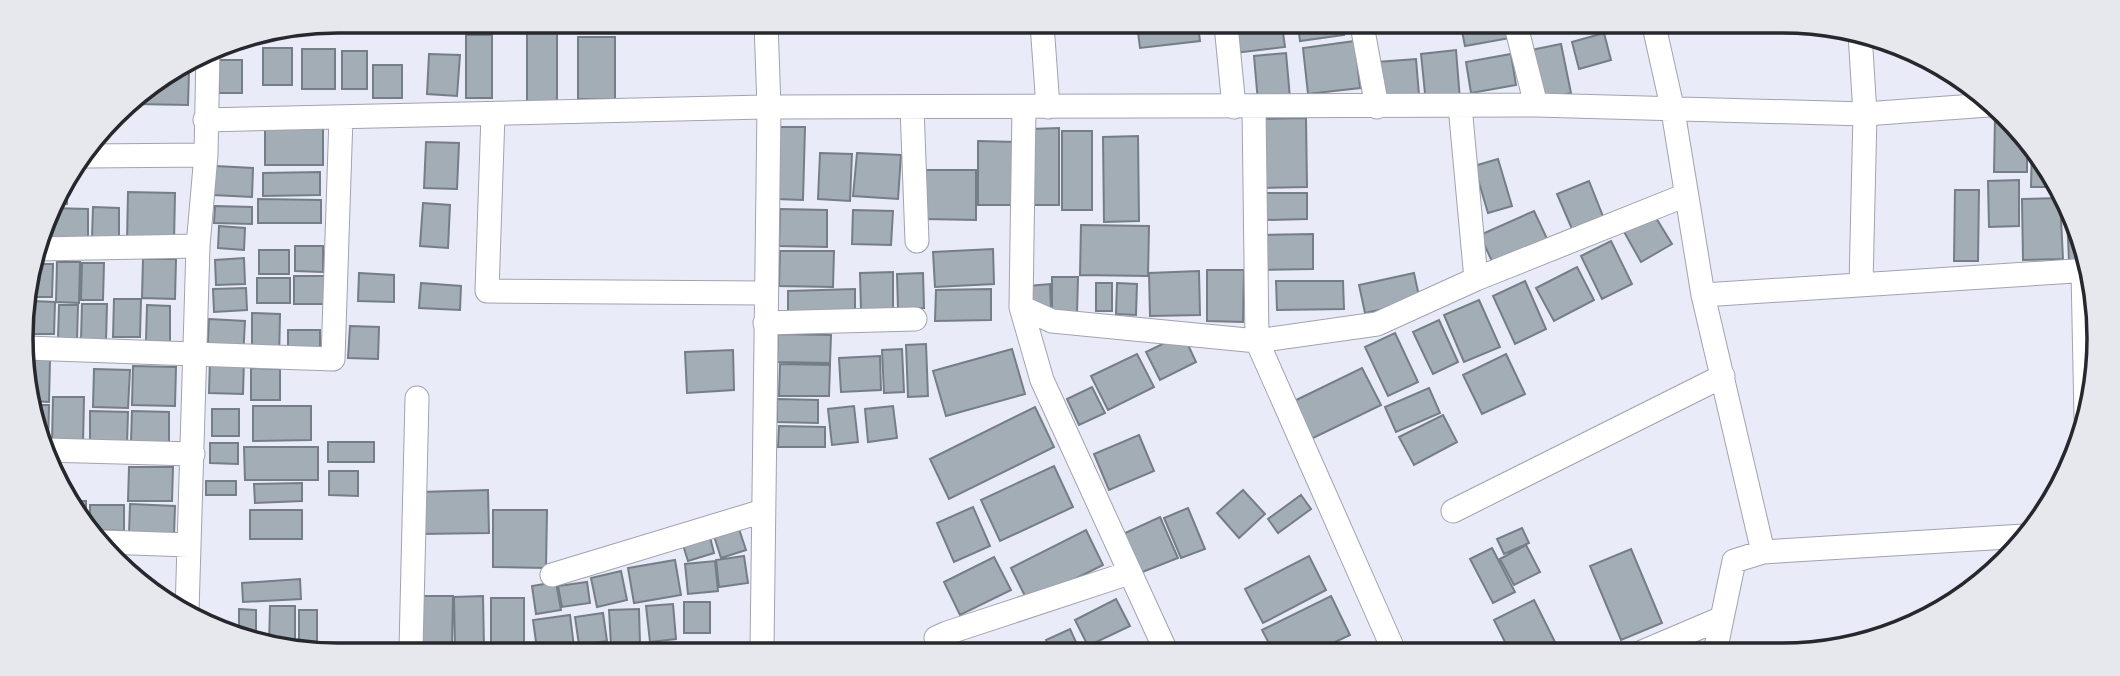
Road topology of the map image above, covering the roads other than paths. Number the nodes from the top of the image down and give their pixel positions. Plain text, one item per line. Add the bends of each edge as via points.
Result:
1 (766, 33) edge
2 (1043, 33) edge
3 (1228, 33) edge
4 (1364, 33) edge
5 (1518, 33) edge
6 (1656, 33) edge
7 (1861, 44) edge
8 (206, 64) edge
9 (1536, 105) junction
10 (1460, 106) junction
11 (1979, 106) edge
12 (769, 107) junction
13 (912, 107) junction
14 (1048, 107) junction
15 (1244, 107) junction
16 (1377, 107) junction
17 (1024, 108) junction
18 (1673, 111) junction
19 (493, 114) junction
20 (1865, 114) junction
21 (341, 117) junction
22 (205, 120) junction
23 (206, 155) junction
24 (93, 156) edge
25 (1686, 195) junction
26 (916, 241) dead end
27 (198, 246) junction
28 (47, 249) edge
29 (2079, 271) edge
30 (1476, 279) junction
31 (1861, 285) junction
32 (764, 293) junction
33 (1703, 295) junction
34 (1021, 307) junction
35 (915, 319) dead end
36 (765, 323) junction
37 (2087, 330) edge
38 (1257, 341) junction
39 (34, 348) edge
40 (2086, 349) edge
41 (197, 353) junction
42 (1723, 376) junction
43 (416, 398) dead end
44 (54, 450) edge
45 (193, 454) junction
46 (763, 511) junction
47 (1453, 511) dead end
48 (2013, 537) edge
49 (112, 542) edge
50 (189, 545) junction
51 (1763, 552) junction
52 (1129, 573) junction
53 (552, 575) dead end
54 (187, 603) edge
55 (1722, 618) junction
56 (411, 643) edge
57 (762, 643) edge
58 (938, 643) edge
59 (1162, 643) edge
60 (1390, 643) edge
61 (1663, 643) edge
62 (1717, 643) edge

1 - 12 street
2 - 14 street
3 - 15 street
4 - 16 street
5 - 9 street
6 - 18 street
7 - 20 street
8 - 22 street
9 - 10 street
9 - 18 street
10 - 16 street
10 - 30 street
11 - 20 street
12 - 13 street
12 - 19 street
12 - 32 street
13 - 17 street
13 - 26 street
14 - 15 street
14 - 17 street
15 - 16 street
15 - 38 street
17 - 34 street
18 - 20 street
18 - 25 street
19 - 21 street
19 - 32 street via 487,291
20 - 31 street
21 - 22 street
21 - 41 street via 333,359
22 - 23 street
23 - 24 street
23 - 27 street
25 - 30 street
25 - 33 street
27 - 28 street
27 - 41 street
29 - 31 street
30 - 38 street via 1377,324
31 - 33 street
32 - 36 street
33 - 42 street
34 - 38 street via 1052,321
34 - 52 street via 1042,380
35 - 36 street
36 - 46 street
37 - 40 street
38 - 60 street
39 - 41 street
41 - 45 street
42 - 47 street
42 - 51 street
43 - 56 street
44 - 45 street
45 - 50 street
46 - 53 street
46 - 57 street
48 - 51 street
49 - 50 street
50 - 54 street
51 - 55 street via 1734,561
52 - 58 street via 947,633 936,638
52 - 59 street
55 - 61 street
55 - 62 street

